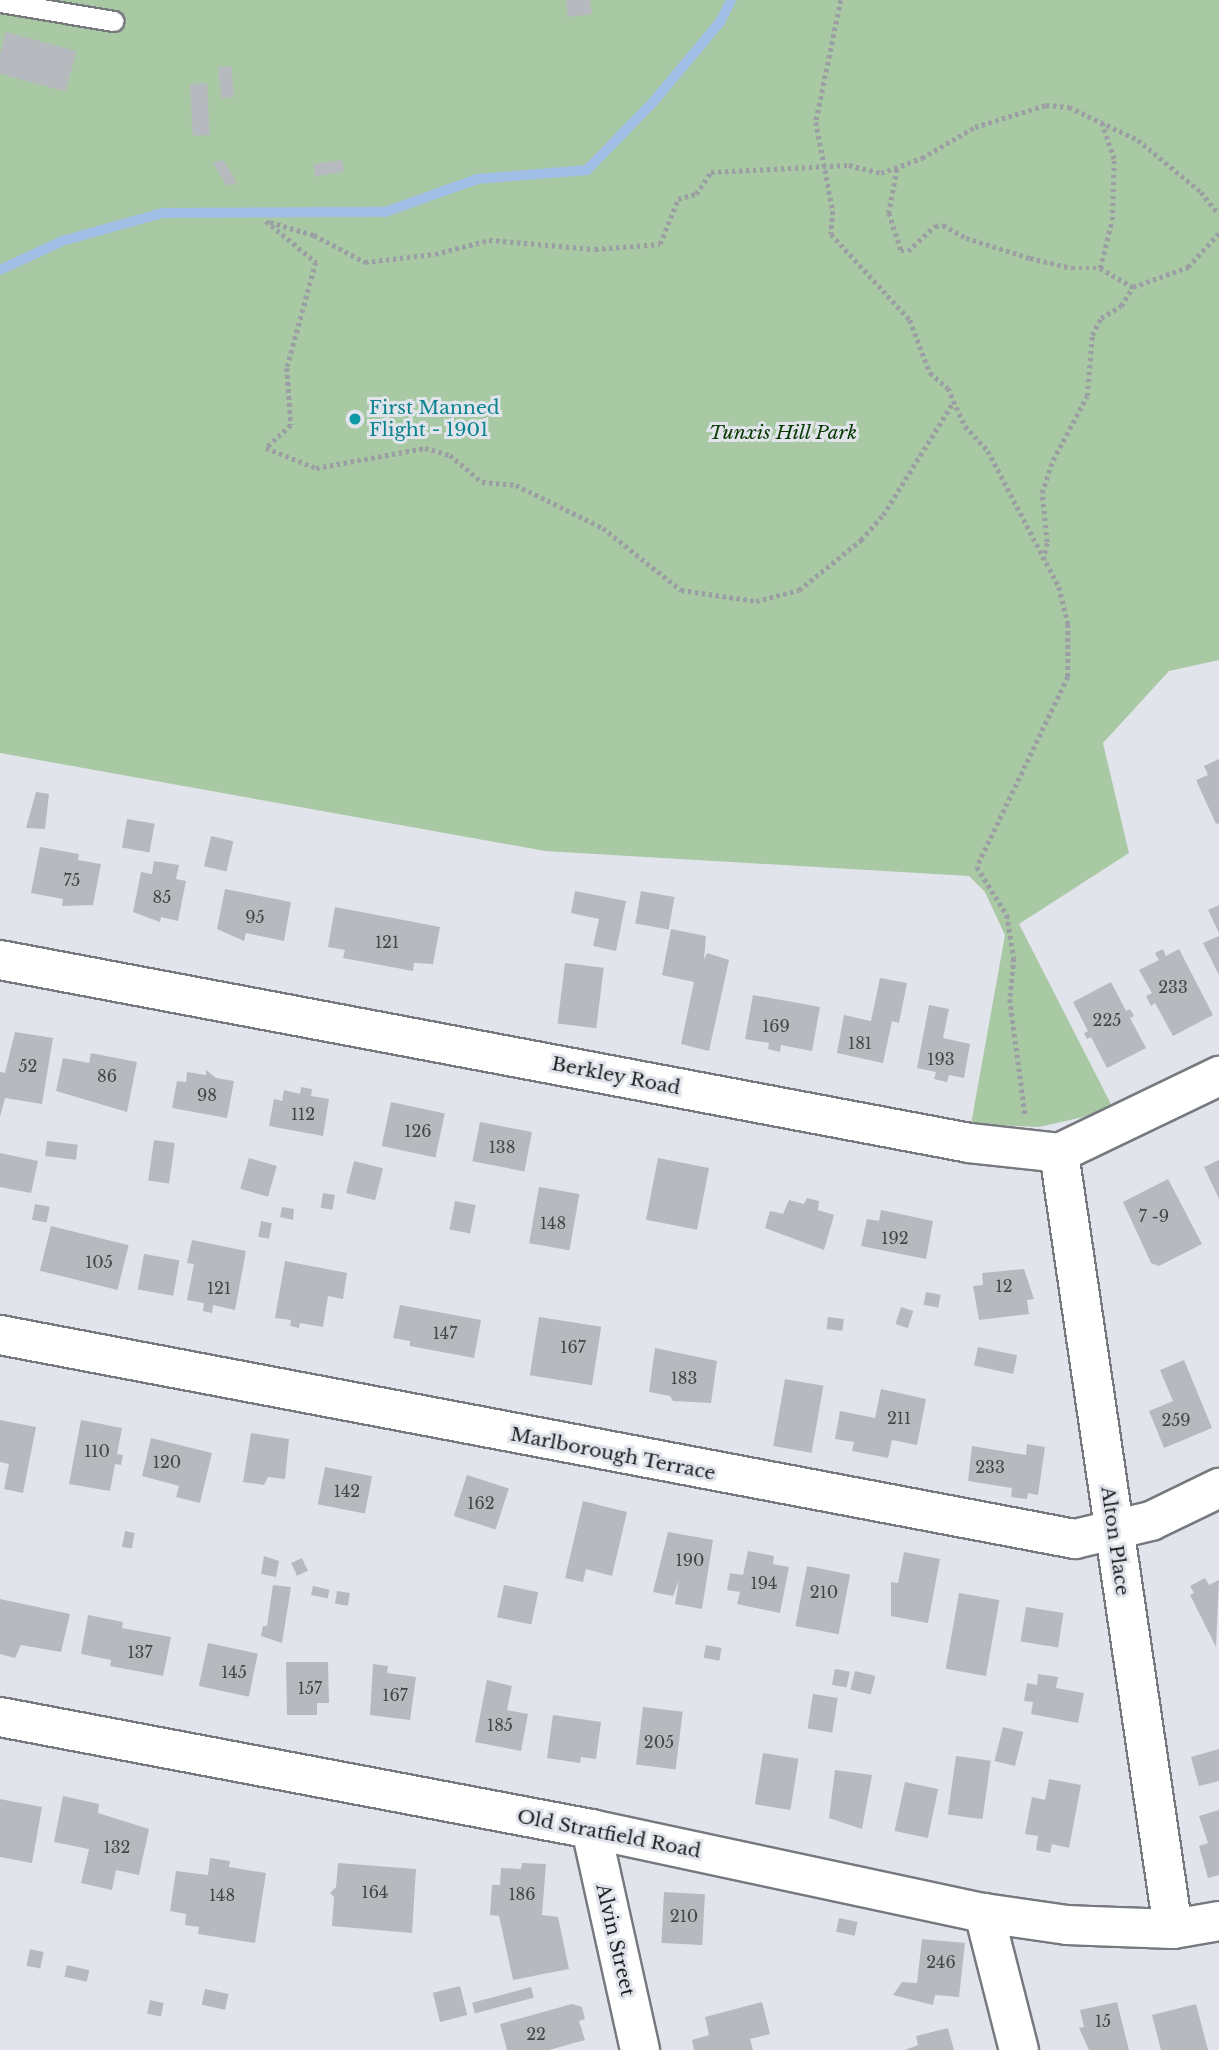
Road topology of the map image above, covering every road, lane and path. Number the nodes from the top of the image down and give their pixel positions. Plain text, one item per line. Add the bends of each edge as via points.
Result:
1 (841, 0) edge
2 (0, 2) edge
3 (113, 21) dead end
4 (1101, 121) junction
5 (822, 167) junction
6 (897, 169) junction
7 (1219, 214) edge
8 (1219, 233) edge
9 (1100, 268) junction
10 (1133, 287) junction
11 (954, 401) junction
12 (1043, 561) junction
13 (0, 960) edge
14 (1219, 1076) edge
15 (1045, 1151) junction
16 (0, 1335) edge
17 (1219, 1488) edge
18 (1114, 1533) junction
19 (0, 1717) edge
20 (591, 1829) junction
21 (984, 1913) junction
22 (1219, 1921) edge
23 (1173, 1928) junction
24 (640, 2050) edge
25 (1019, 2050) edge

1 - 5 path via 816,122
2 - 3 lane
4 - 6 path via 1069,107 1046,105 975,127
4 - 7 path via 1138,140 1201,192
4 - 9 path via 1114,159 1112,220
5 - 6 path via 849,166 881,173
5 - 11 path via 833,211 831,233 910,320 930,373 948,388
5 - 11 path via 711,172 696,194 678,200 660,244 595,249 489,240 435,254 365,262 314,235 266,221 316,262 287,368 291,425 266,448 316,468 388,452 425,448 438,452 482,482 516,485 571,510 643,557 681,590 756,601 799,590 861,540 914,471
6 - 9 path via 889,213 901,251 908,251 935,226 943,225 967,238 1030,258 1072,268
8 - 10 path via 1173,277
9 - 10 path
10 - 12 path via 1121,306 1101,318 1092,335 1087,396 1053,460 1042,494 1047,542
11 - 12 path via 965,426 988,451
12 - 15 path via 1059,587 1065,612 1068,677 977,867 1007,915 1014,958 1010,999
13 - 15 street, Berkley Road via 969,1143
14 - 15 street
15 - 18 street, Alton Place
16 - 18 street, Marlborough Terrace via 965,1520 1075,1539
17 - 18 street, Marlborough Terrace via 1151,1521
18 - 23 street, Alton Place
19 - 20 street, Old Stratfield Road
20 - 21 street, Old Stratfield Road
20 - 24 street, Alvin Street
21 - 23 street, Old Stratfield Road via 1068,1925
21 - 25 street
22 - 23 street, Old Stratfield Road

